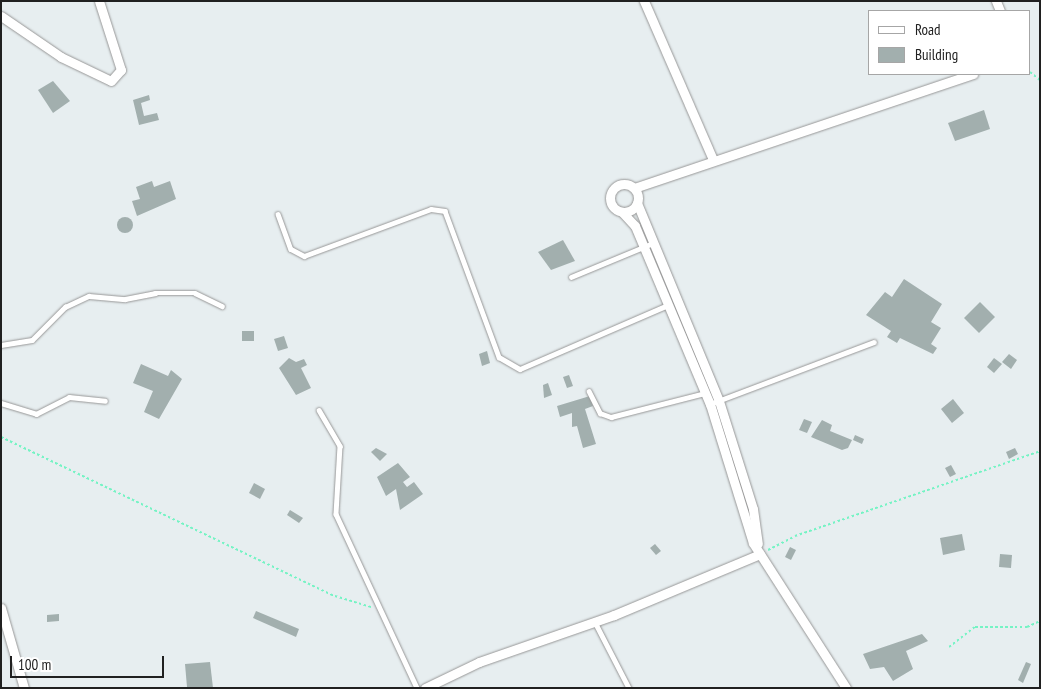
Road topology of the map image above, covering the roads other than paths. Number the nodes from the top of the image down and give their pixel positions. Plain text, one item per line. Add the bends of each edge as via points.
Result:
1 (99, 1) edge
2 (644, 1) edge
3 (1, 16) edge
4 (970, 75) edge
5 (713, 160) junction
6 (634, 188) junction
7 (637, 204) junction
8 (622, 212) junction
9 (278, 214) dead end
10 (653, 243) junction
11 (644, 248) junction
12 (571, 277) dead end
13 (668, 305) junction
14 (222, 306) dead end
15 (874, 342) dead end
16 (1, 345) edge
17 (589, 391) dead end
18 (705, 393) junction
19 (105, 401) dead end
20 (719, 401) junction
21 (1, 403) edge
22 (710, 404) junction
23 (319, 410) dead end
24 (760, 554) junction
25 (1, 608) edge
26 (595, 622) junction
27 (24, 688) edge
28 (417, 688) edge
29 (425, 688) edge
30 (629, 688) edge
31 (846, 688) edge

1 - 3 street via 121,70 111,81 61,57
2 - 5 street
4 - 5 street
5 - 6 street
6 - 7 street
6 - 8 street via 622,184 612,190 610,203
7 - 8 street
7 - 10 street
8 - 11 street via 635,226
9 - 13 lane via 291,250 304,256 431,209 445,212 499,357 520,369
10 - 11 lane
10 - 20 street
11 - 12 lane
11 - 13 street
13 - 18 street
14 - 16 lane via 195,293 155,293 125,299 89,296 65,307 32,340
15 - 20 lane
17 - 18 lane via 600,413 611,417
18 - 22 street
19 - 21 lane via 69,397 36,414
20 - 22 lane
20 - 24 street via 753,510
22 - 24 street
23 - 28 lane via 340,446 336,514
24 - 26 street
24 - 31 street
25 - 27 street
26 - 29 street via 479,662
26 - 30 lane

